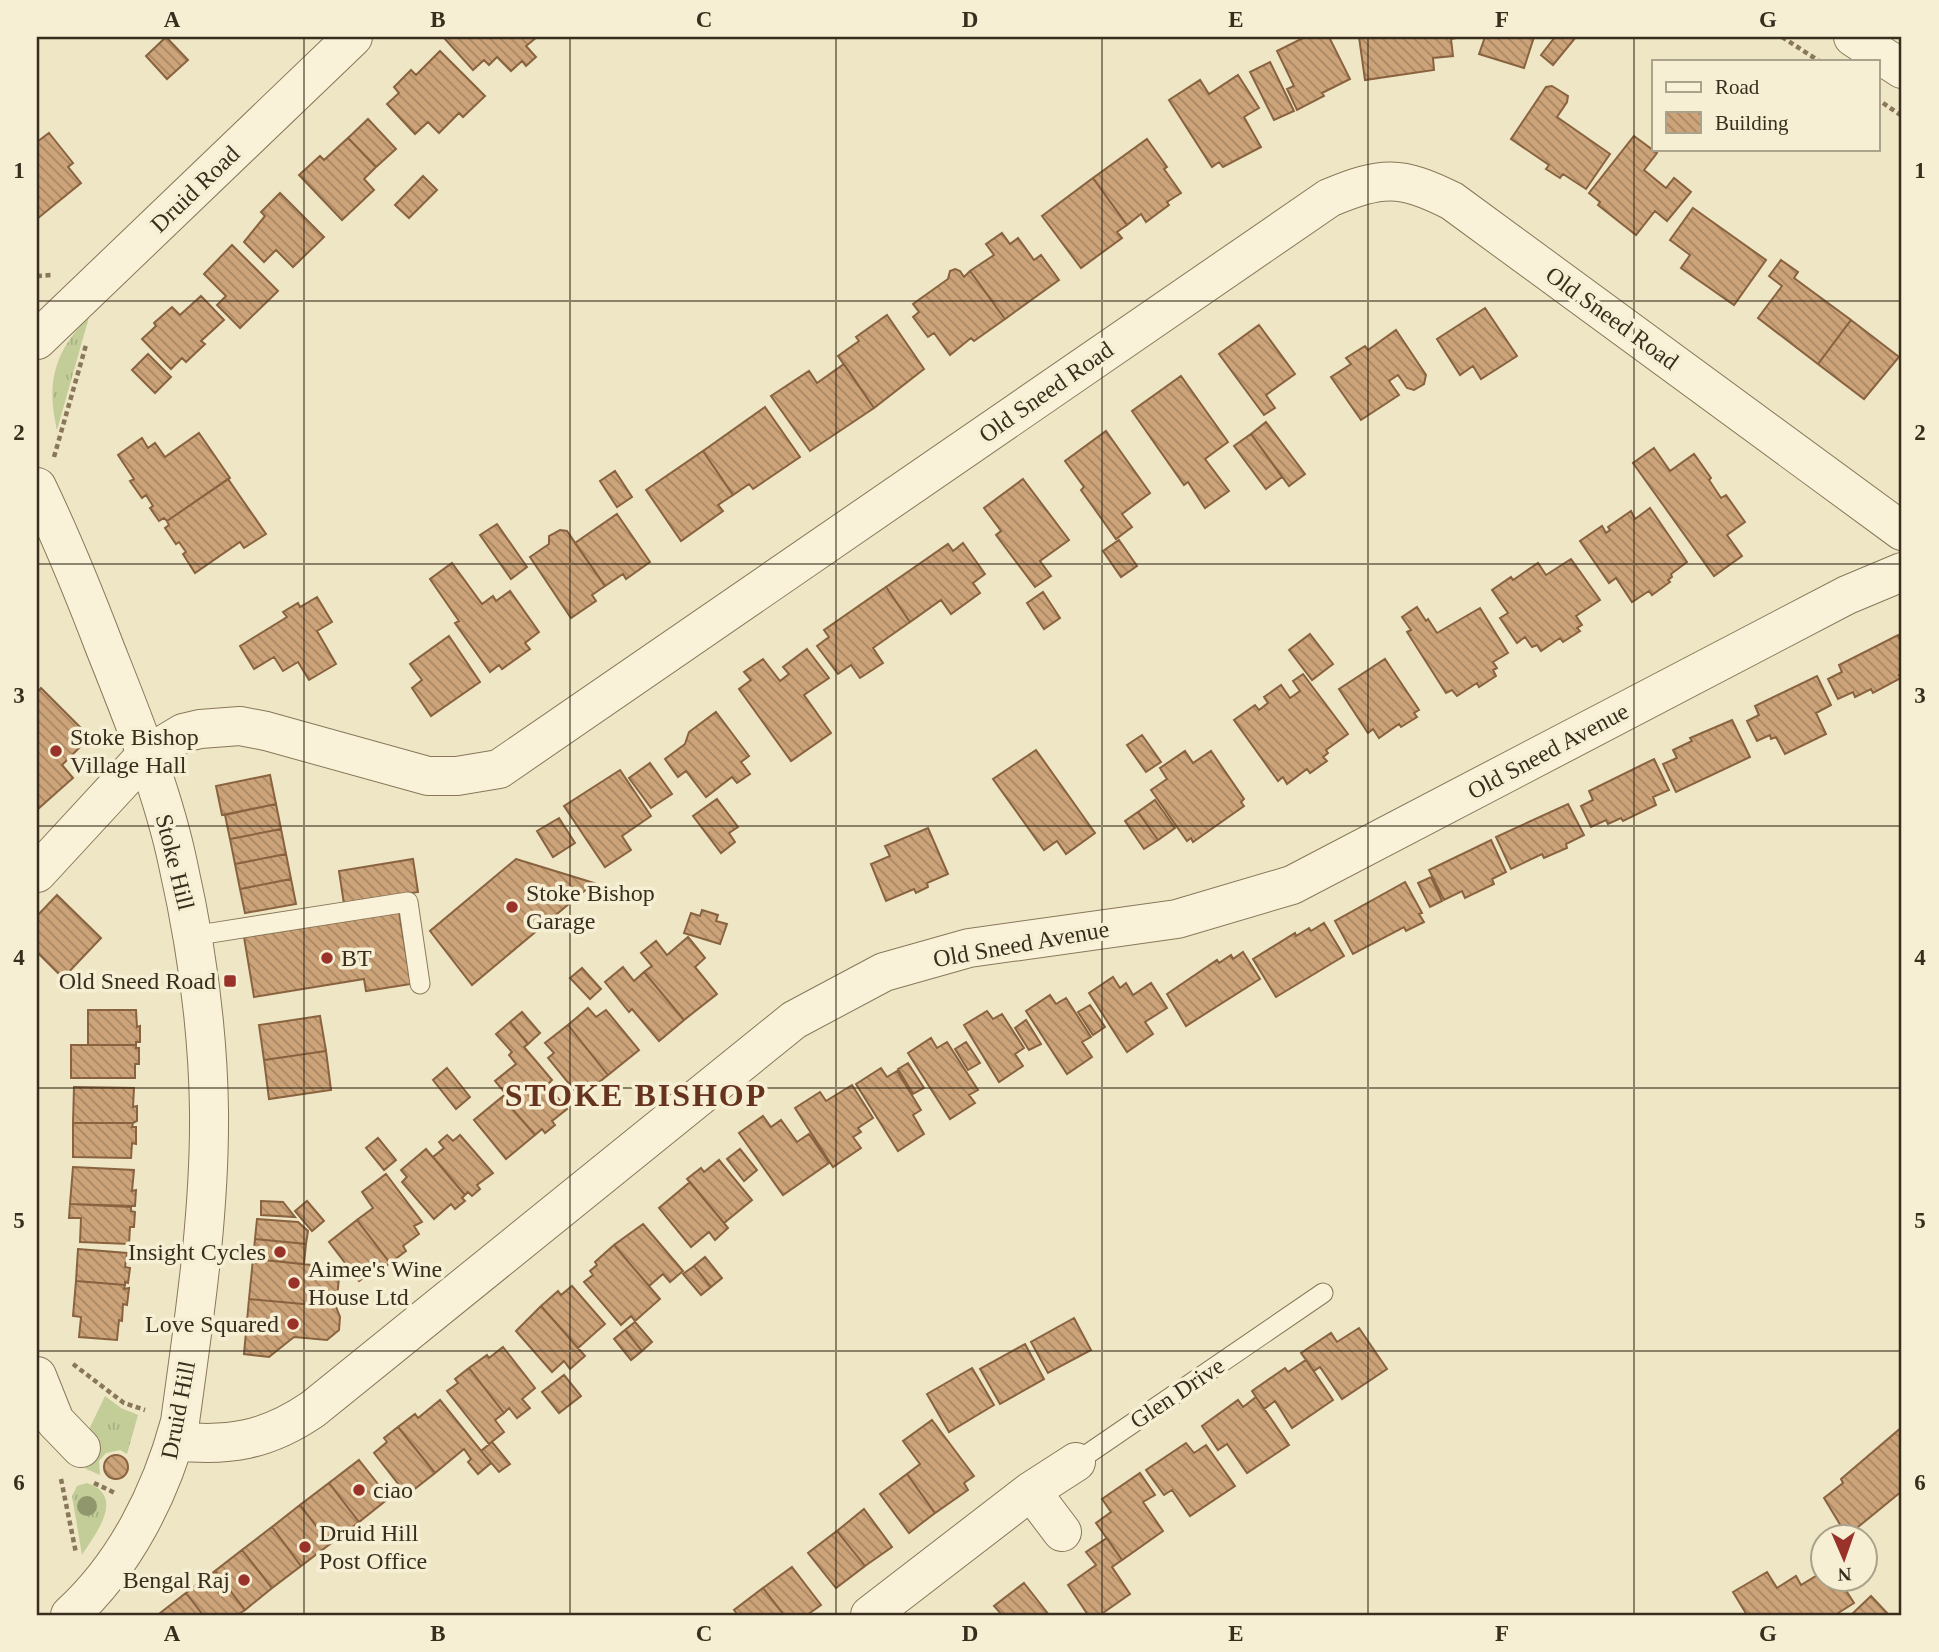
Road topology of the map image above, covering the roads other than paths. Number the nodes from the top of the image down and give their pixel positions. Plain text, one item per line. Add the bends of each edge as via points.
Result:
1 (353, 37) edge
2 (1853, 37) edge
3 (1902, 69) edge
4 (37, 340) edge
5 (40, 493) edge
6 (1902, 531) edge
7 (1902, 572) edge
8 (145, 756) junction
9 (37, 873) edge
10 (192, 936) junction
11 (420, 984) dead end
12 (203, 1259) joint
13 (1323, 1293) dead end
14 (53, 1369) edge
15 (177, 1432) junction
16 (60, 1441) edge
17 (1076, 1462) joint
18 (1031, 1491) junction
19 (1062, 1532) dead end
20 (77, 1609) edge
21 (870, 1615) edge

1 - 4 street, Druid Road
2 - 3 street
5 - 8 street, Stoke Hill via 63,540
6 - 8 street, Old Sneed Road via 1452,201 1424,187 1391,181 1365,183 1329,198 499,769 428,776 240,726 183,733
7 - 15 street, Old Sneed Avenue via 1847,595 1292,885 1177,919 969,948 884,972 794,1020 288,1426 219,1444
8 - 9 street, Old Sneed Road
8 - 10 street, Stoke Hill via 178,862
10 - 11 lane via 408,902
10 - 12 street, Stoke Hill via 209,1111
12 - 15 street, Druid Hill
13 - 17 lane, Glen Drive
14 - 16 street
15 - 20 street, Druid Hill via 148,1508 113,1569
17 - 18 street, Glen Drive
18 - 19 street
18 - 21 street, Glen Drive

